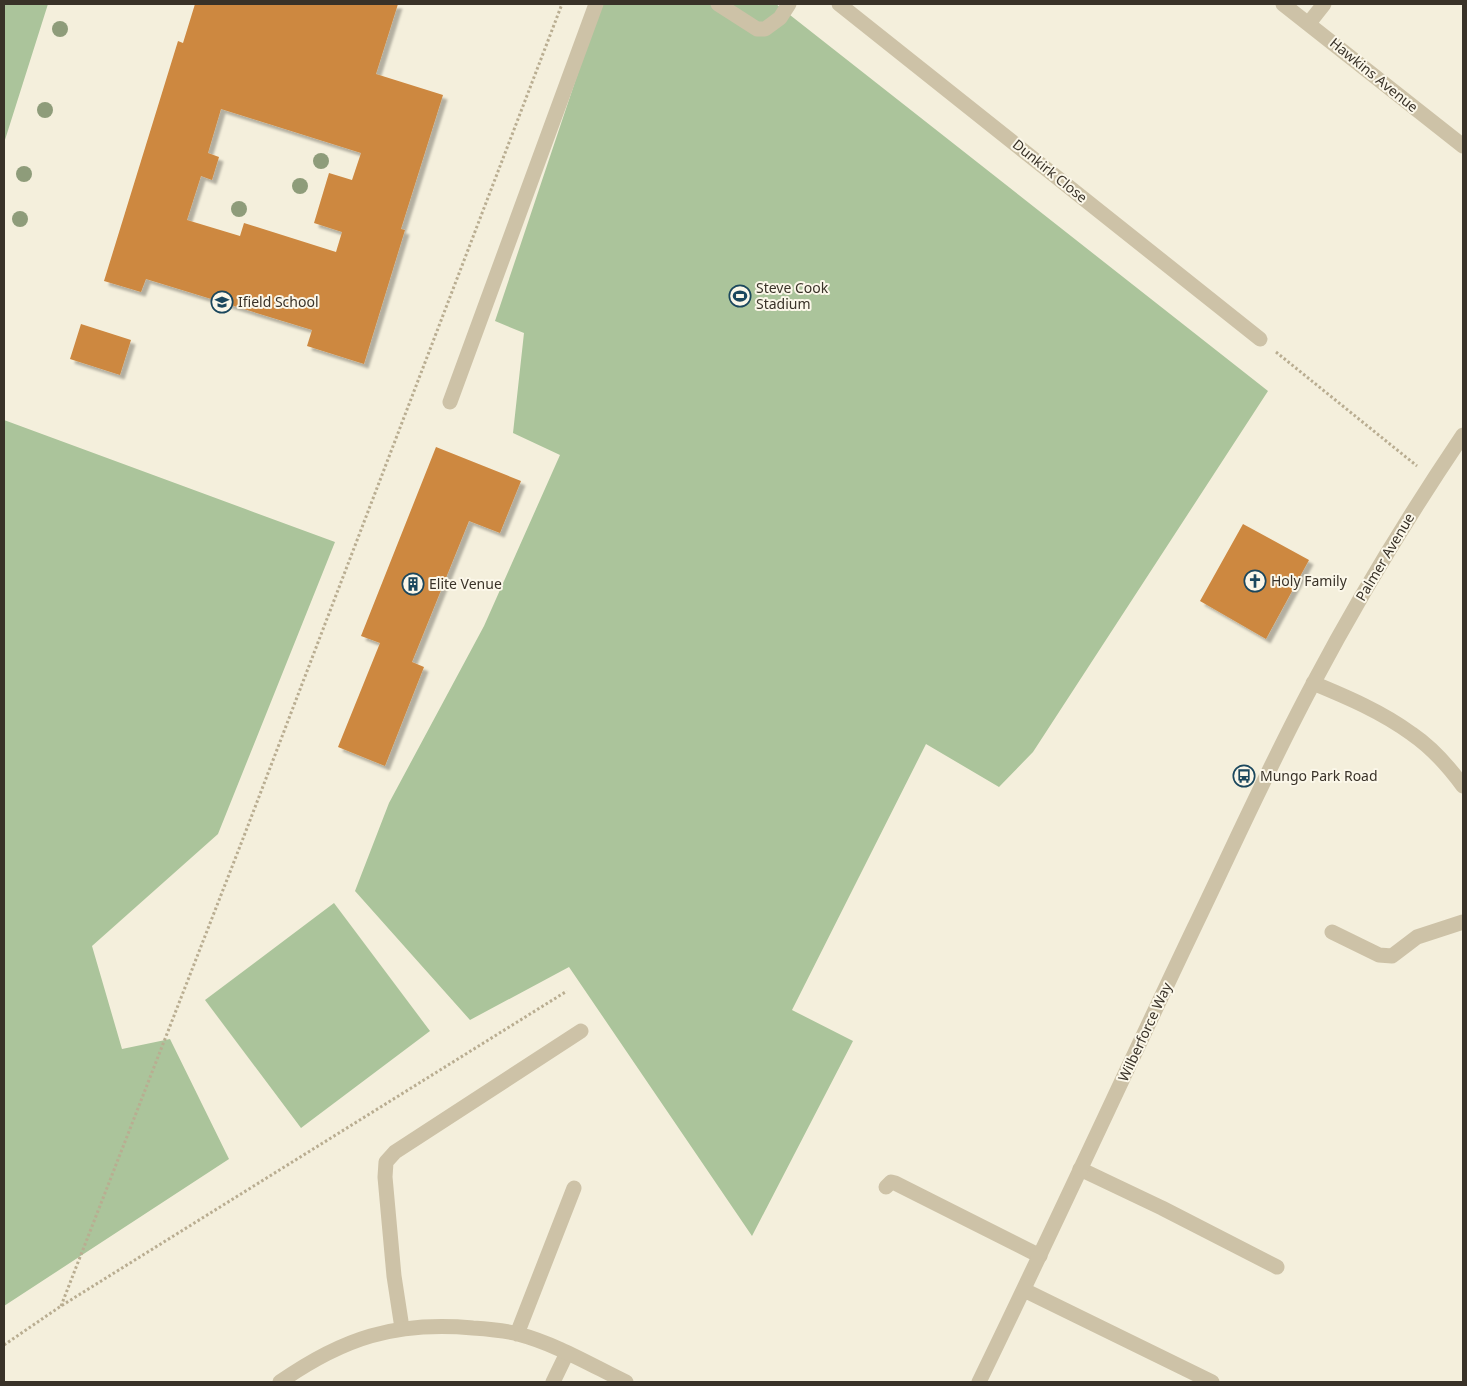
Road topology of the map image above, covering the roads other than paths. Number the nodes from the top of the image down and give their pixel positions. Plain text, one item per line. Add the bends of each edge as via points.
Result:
1 (596, 4) edge
2 (718, 4) edge
3 (789, 4) edge
4 (839, 4) edge
5 (1283, 4) edge
6 (1324, 4) edge
7 (1309, 23) junction
8 (1463, 146) edge
9 (1260, 339) road end
10 (450, 402) dead end
11 (1463, 434) edge
12 (1313, 683) junction
13 (1463, 786) edge
14 (1463, 922) edge
15 (1332, 932) dead end
16 (581, 1031) dead end
17 (1080, 1169) junction
18 (886, 1186) dead end
19 (574, 1188) dead end
20 (1040, 1256) junction
21 (1277, 1267) dead end
22 (1024, 1290) junction
23 (402, 1328) junction
24 (517, 1334) junction
25 (567, 1353) junction
26 (280, 1382) edge
27 (553, 1382) edge
28 (626, 1382) edge
29 (978, 1382) edge
30 (1212, 1382) edge

1 - 10 street
2 - 3 street via 757,29 765,29 780,18
4 - 9 street, Dunkirk Close
5 - 7 street, Hawkins Avenue
6 - 7 street
7 - 8 street, Hawkins Avenue
11 - 12 street, Palmer Avenue via 1364,592
12 - 13 street via 1356,701 1413,734
12 - 17 street, Wilberforce Way
14 - 15 street via 1417,937 1392,956 1379,955
16 - 23 street via 401,1148 386,1162 394,1276
17 - 20 street, Wilberforce Way
17 - 21 street
18 - 20 street via 895,1183
19 - 24 street
20 - 22 street, Wilberforce Way
22 - 29 street, Wilberforce Way
22 - 30 street
23 - 24 street via 446,1326
23 - 26 street via 335,1349
24 - 25 street
25 - 27 street
25 - 28 street

